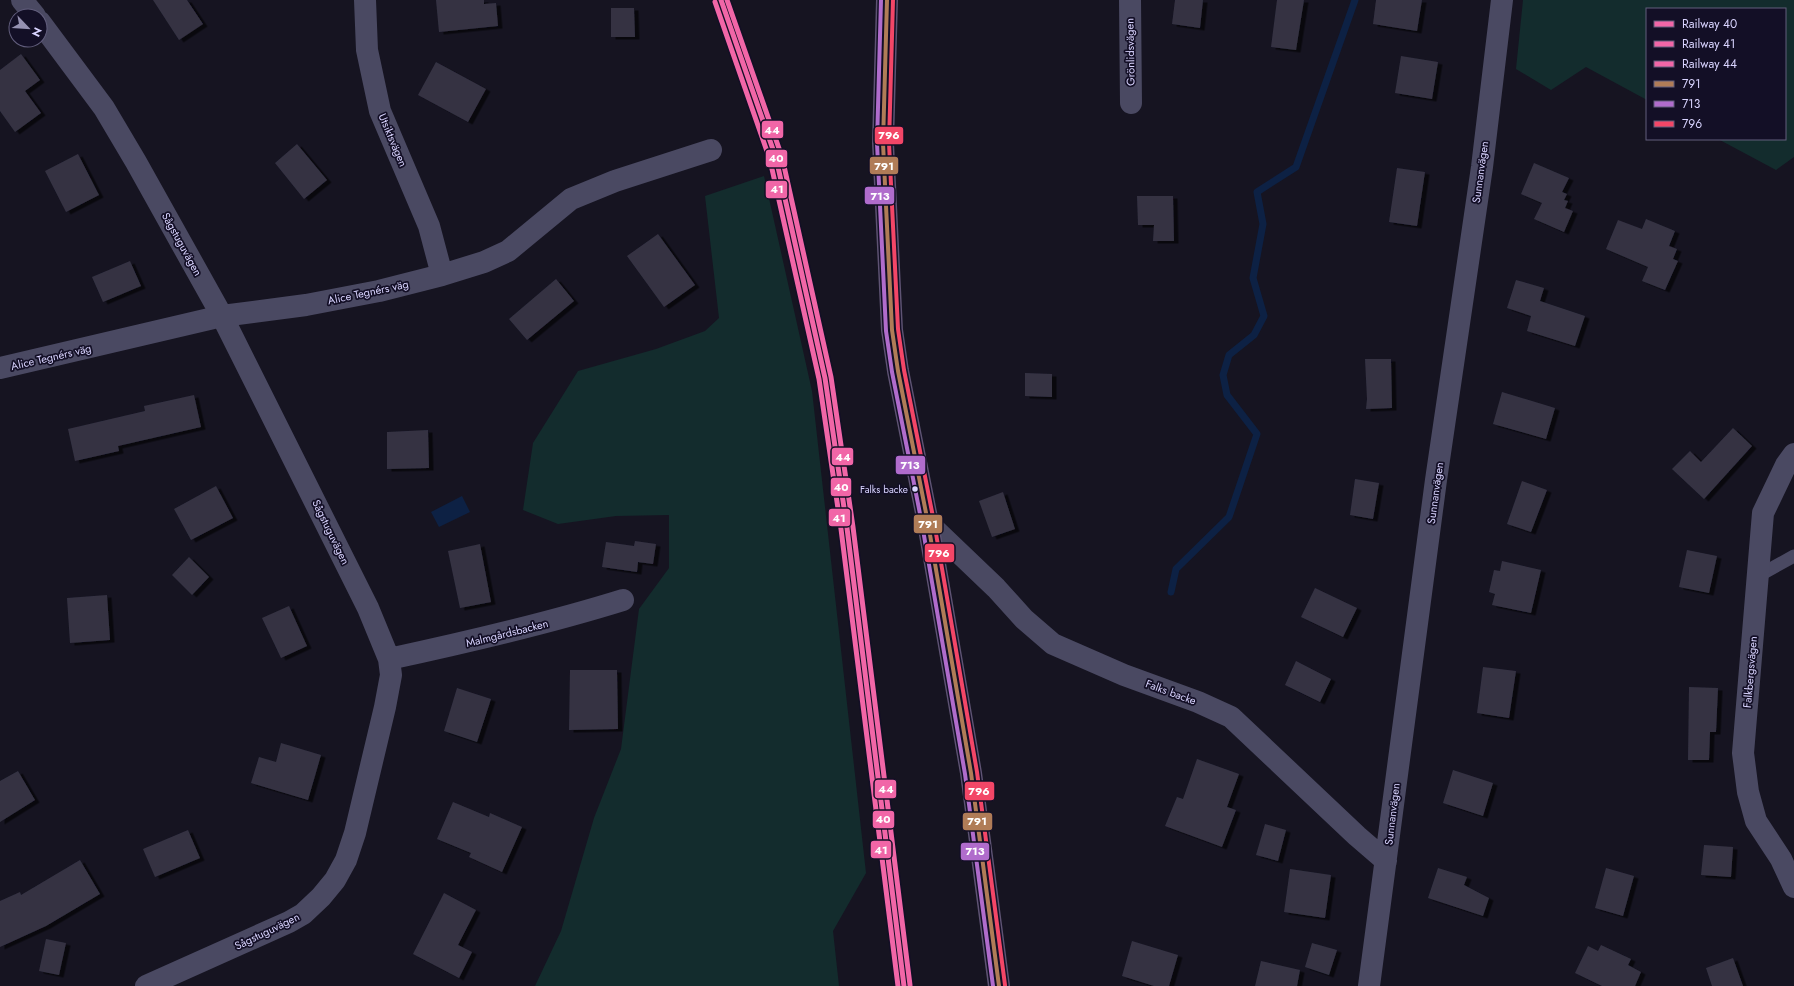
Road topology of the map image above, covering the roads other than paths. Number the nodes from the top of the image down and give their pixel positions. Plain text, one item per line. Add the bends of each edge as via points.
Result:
1 (22, 0) edge
2 (365, 0) edge
3 (886, 0) edge
4 (1130, 0) edge
5 (1502, 0) edge
6 (28, 8) edge
7 (48, 32) edge
8 (1131, 103) dead end
9 (711, 150) dead end
10 (442, 275) junction
11 (222, 316) junction
12 (0, 368) edge
13 (1794, 454) edge
14 (928, 523) junction
15 (1794, 556) edge
16 (1758, 576) junction
17 (623, 600) dead end
18 (389, 659) junction
19 (1386, 861) junction
20 (1794, 887) edge
21 (146, 986) edge
22 (999, 986) edge
23 (1369, 986) edge

1 - 6 street
2 - 10 street, Utsiktsvägen via 367,50 380,111 429,226
3 - 14 main road via 883,144 892,330
4 - 8 street, Grönlidsvägen
5 - 19 street, Sunnanvägen via 1482,167 1436,480
7 - 11 street, Sågstuguvägen via 104,108
9 - 10 street, Alice Tegnérs väg via 615,181 571,199 508,251 484,262
10 - 11 street, Alice Tegnérs väg via 371,293
11 - 12 street, Alice Tegnérs väg
11 - 18 street, Sågstuguvägen via 354,579
13 - 16 street, Falkbergsvägen via 1763,513
14 - 19 street, Falks backe via 996,588 1024,619 1053,644 1231,717
14 - 22 main road via 971,773
15 - 16 lane
16 - 20 street, Falkbergsvägen via 1744,753 1747,784 1756,821 1781,859
17 - 18 street, Malmgårdsbacken via 554,621
18 - 21 street, Sågstuguvägen via 391,675 385,707 355,833 346,860 335,880 322,897 303,914 289,922
19 - 23 street, Sunnanvägen

